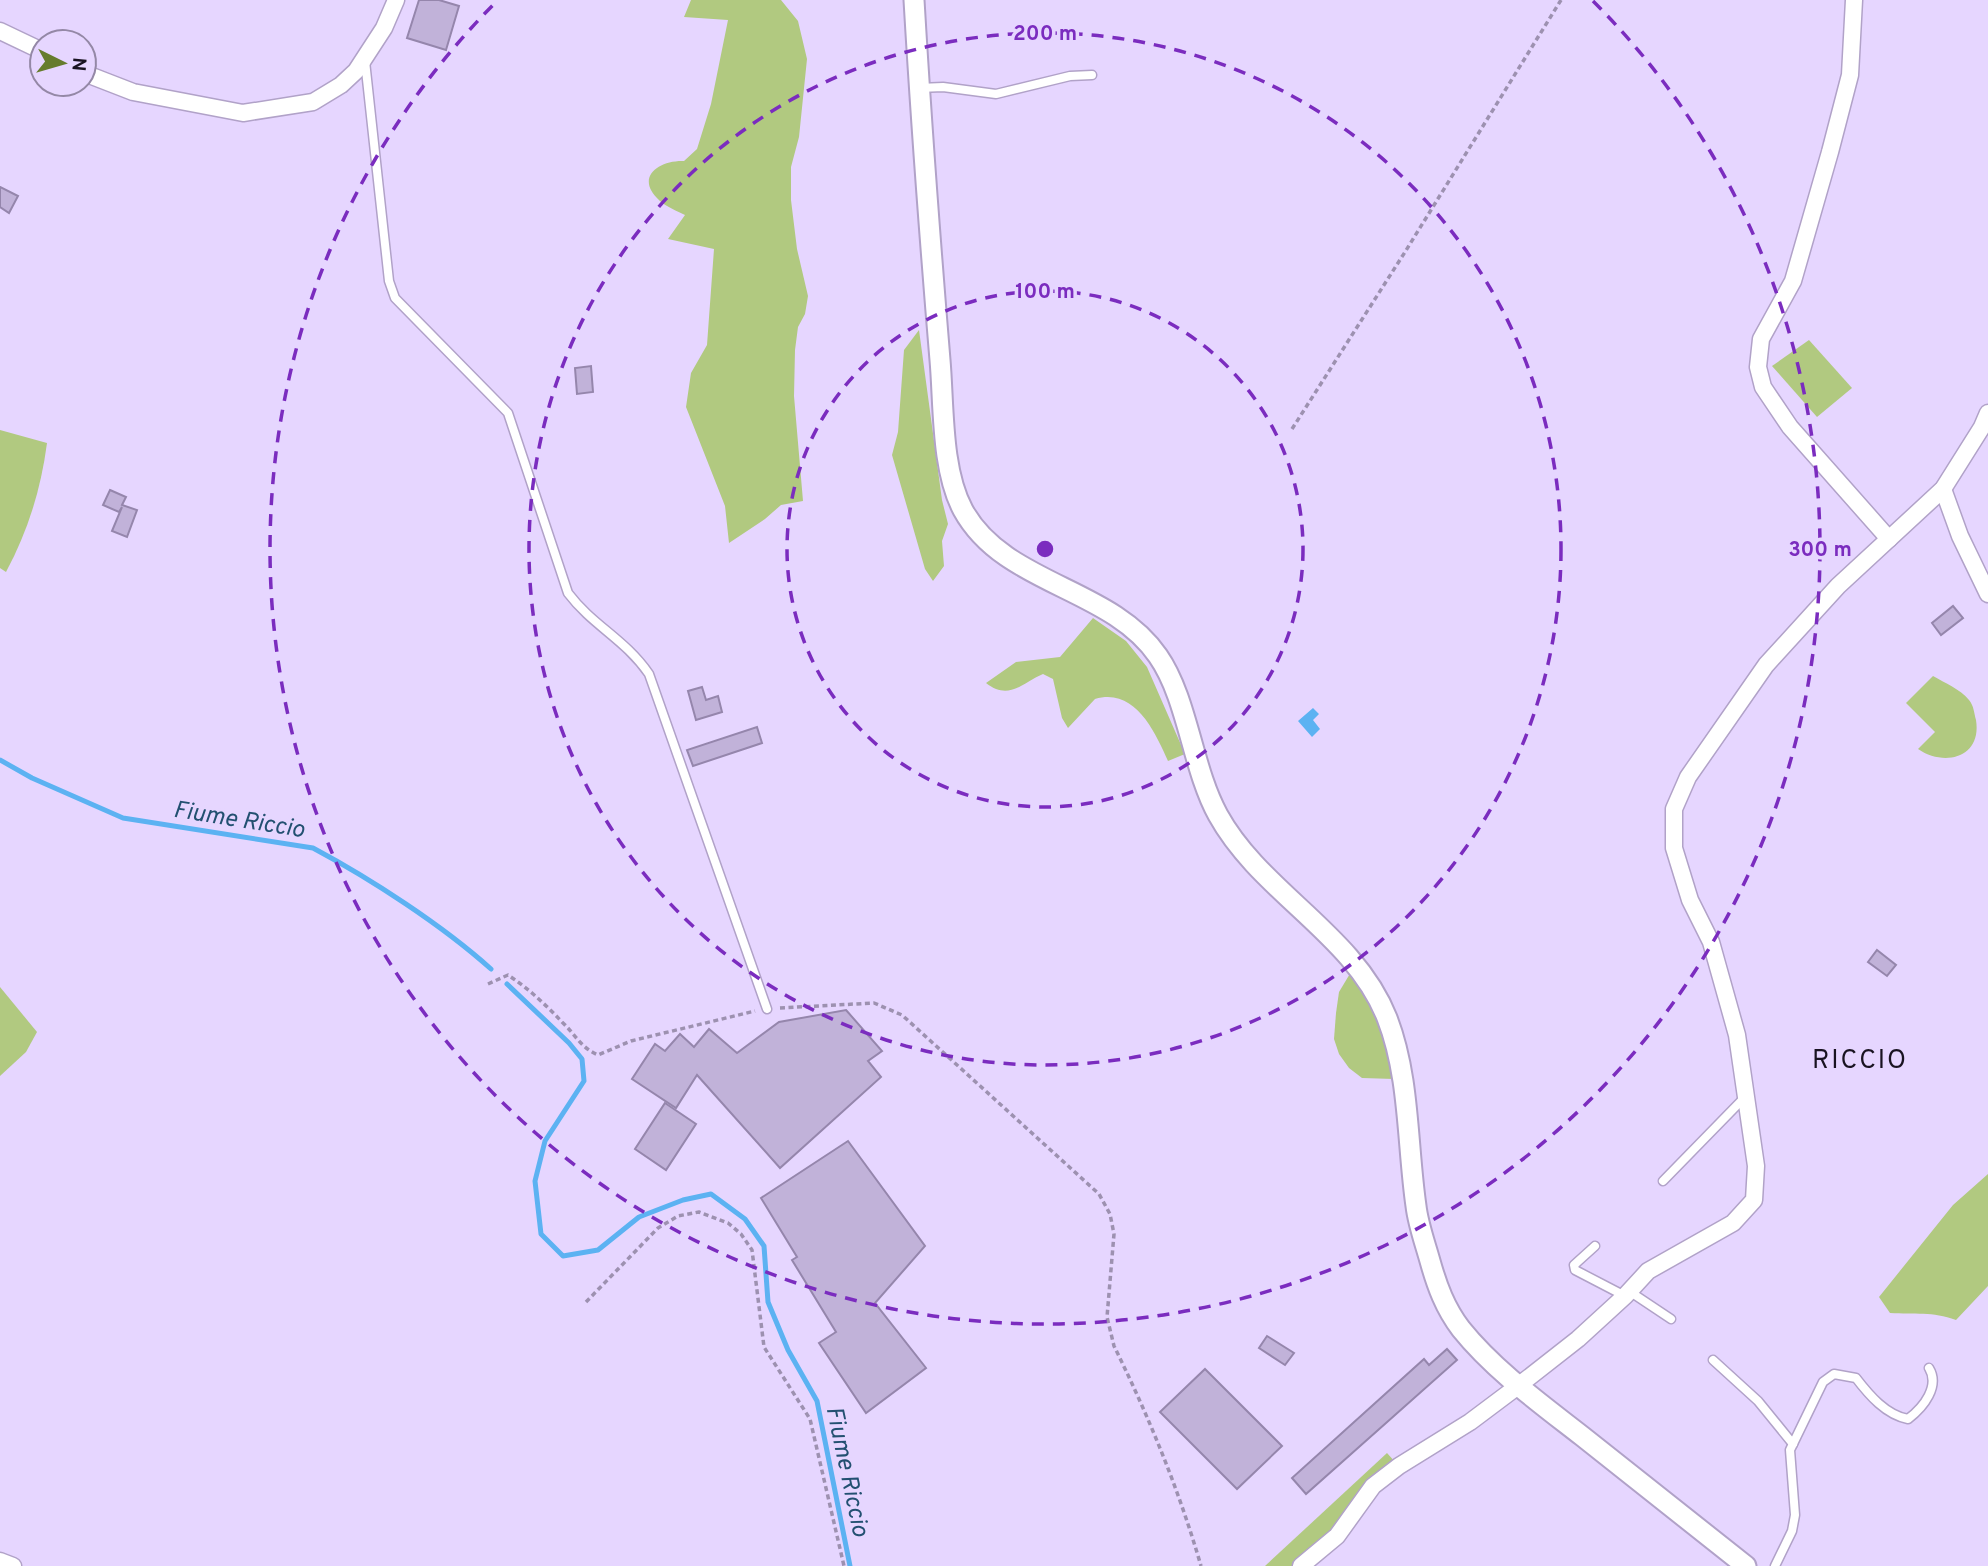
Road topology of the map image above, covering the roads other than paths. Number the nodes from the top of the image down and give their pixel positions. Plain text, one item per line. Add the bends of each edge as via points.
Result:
1 (396, 0) edge
2 (914, 0) edge
3 (1854, 0) edge
4 (0, 31) edge
5 (28, 44) edge
6 (365, 59) junction
7 (1092, 75) dead end
8 (98, 78) edge
9 (919, 88) junction
10 (1988, 413) edge
11 (1943, 489) junction
12 (1889, 539) junction
13 (1988, 594) edge
14 (767, 1009) road end
15 (1746, 1096) junction
16 (1662, 1181) dead end
17 (1595, 1245) dead end
18 (1627, 1294) junction
19 (1671, 1319) dead end
20 (1713, 1360) dead end
21 (1929, 1368) dead end
22 (1518, 1386) junction
23 (1793, 1444) junction
24 (0, 1561) edge
25 (13, 1566) edge
26 (1301, 1566) edge
27 (1746, 1566) edge
28 (1775, 1566) edge

1 - 6 street
2 - 9 street
3 - 12 street via 1850,75 1830,152 1793,281 1762,339 1758,367 1763,387 1790,427
4 - 5 street
6 - 8 street via 341,85 313,102 243,113 133,92
6 - 14 lane via 389,281 395,298 509,413 568,593 583,613 635,654 649,674
7 - 9 lane via 996,94
9 - 22 street via 949,463 964,511 985,539 1004,553 1137,629 1169,675 1218,816 1259,867 1361,970 1388,1021 1397,1055 1416,1211 1441,1297 1462,1330
10 - 11 street
11 - 12 street
11 - 13 street
12 - 15 street via 1838,586 1766,665 1688,778 1674,809 1674,848 1690,900 1711,942 1737,1035
15 - 16 lane
15 - 18 street via 1756,1166 1754,1200 1733,1223 1648,1271
17 - 18 lane via 1574,1265 1575,1270
18 - 19 lane
18 - 22 street
20 - 23 lane via 1758,1401
21 - 23 lane via 1933,1386 1919,1411 1908,1419 1882,1405 1856,1378 1834,1374 1824,1382
22 - 26 street via 1373,1486 1337,1536
22 - 27 street
23 - 28 lane via 1795,1515
24 - 25 street

